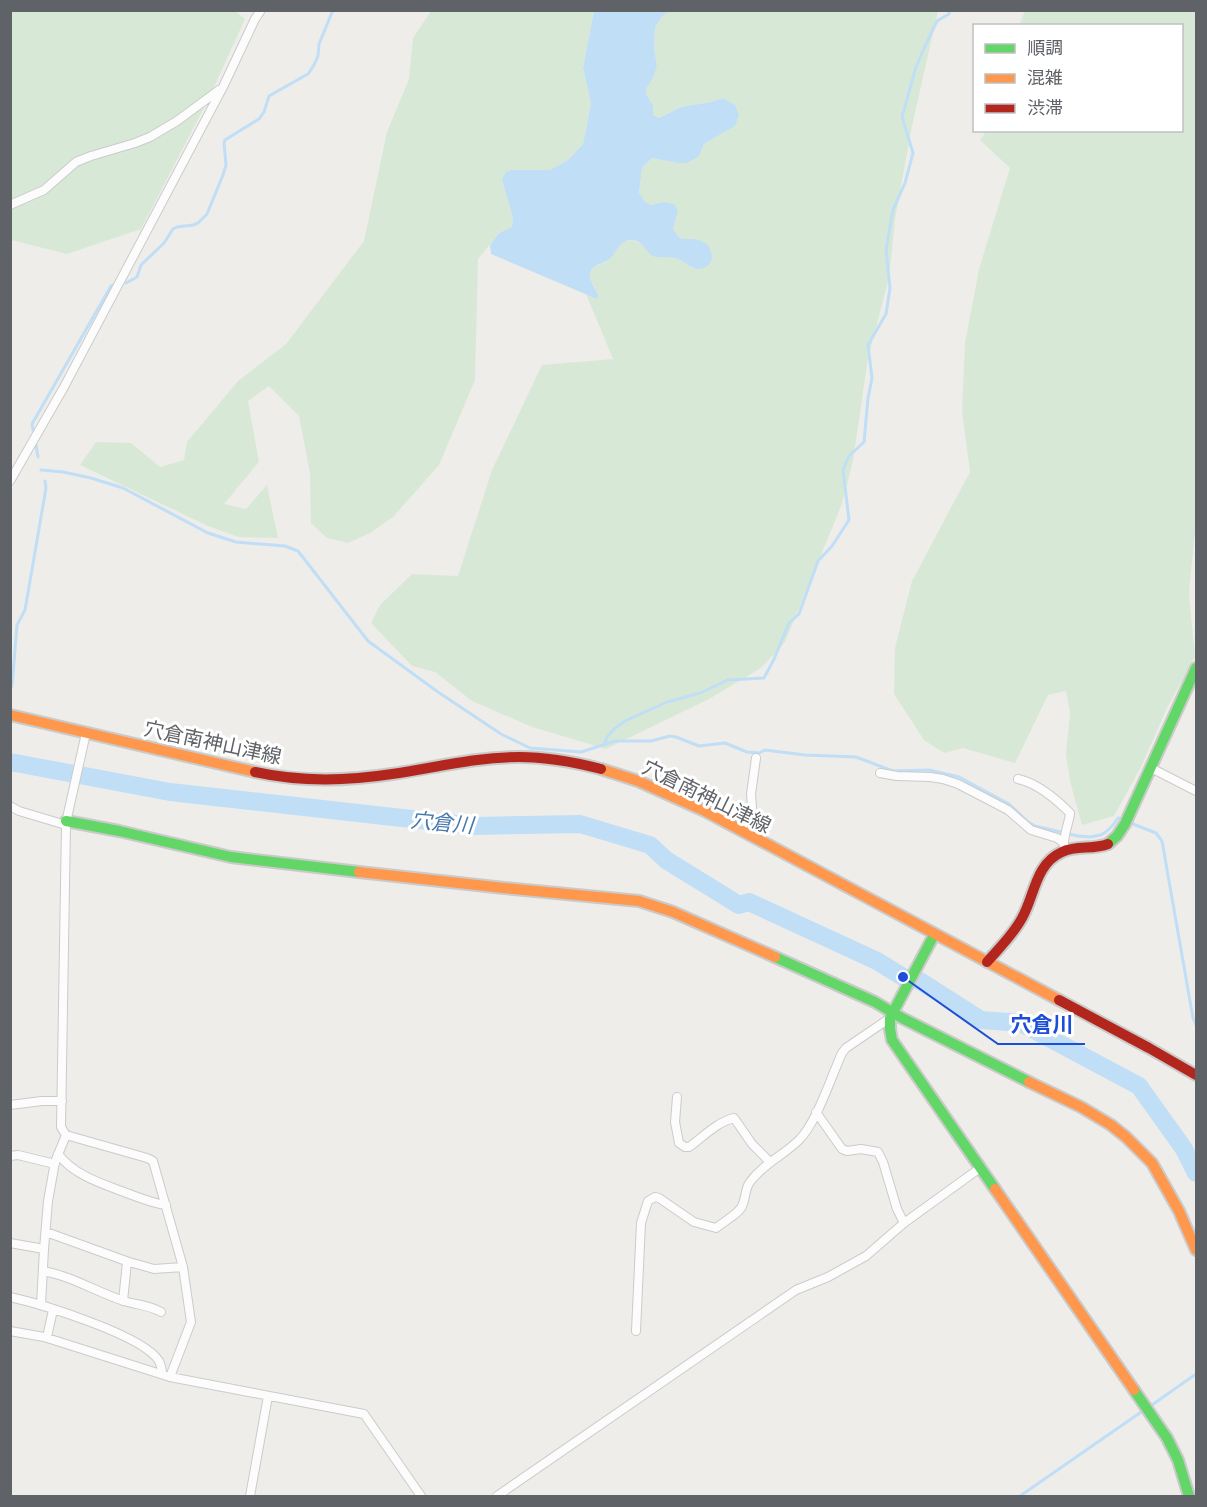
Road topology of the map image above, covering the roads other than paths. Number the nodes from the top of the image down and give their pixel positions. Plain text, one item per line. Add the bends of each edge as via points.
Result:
1 (261, 10) edge
2 (223, 87) junction
3 (10, 205) edge
4 (10, 481) edge
5 (1197, 668) edge
6 (10, 715) edge
7 (85, 736) junction
8 (756, 758) dead end
9 (1151, 768) junction
10 (880, 773) dead end
11 (1018, 779) dead end
12 (1197, 791) edge
13 (10, 806) edge
14 (66, 822) junction
15 (741, 831) junction
16 (1065, 840) junction
17 (932, 939) junction
18 (987, 962) junction
19 (892, 1013) junction
20 (1197, 1075) edge
21 (677, 1097) dead end
22 (62, 1101) junction
23 (10, 1105) edge
24 (816, 1112) junction
25 (66, 1135) junction
26 (58, 1154) junction
27 (10, 1156) edge
28 (770, 1162) junction
29 (55, 1164) junction
30 (980, 1168) junction
31 (166, 1205) junction
32 (904, 1223) junction
33 (46, 1232) junction
34 (10, 1243) edge
35 (44, 1249) junction
36 (1197, 1250) edge
37 (127, 1262) junction
38 (183, 1267) junction
39 (43, 1271) junction
40 (10, 1297) edge
41 (123, 1301) junction
42 (40, 1305) junction
43 (53, 1310) junction
44 (161, 1312) dead end
45 (10, 1331) edge
46 (636, 1331) dead end
47 (47, 1338) junction
48 (166, 1376) junction
49 (268, 1396) junction
50 (250, 1497) edge
51 (421, 1497) edge
52 (497, 1497) edge
53 (1190, 1497) edge

1 - 2 street
2 - 3 street via 150,137 76,162 44,190
2 - 4 street
5 - 9 street
6 - 7 street, 穴倉南神山津線
7 - 14 street
7 - 15 street, 穴倉南神山津線 via 260,773 316,779 352,779 500,758 555,759 639,781
8 - 15 street via 752,807
9 - 12 street
9 - 16 street via 1113,841 1100,847 1074,849
10 - 16 street via 930,777 958,784 1008,810 1031,830
11 - 16 street via 1036,786 1067,809 1070,820
13 - 14 street
14 - 19 street via 255,860 639,901 733,938
14 - 22 street
15 - 17 street, 穴倉南神山津線
16 - 18 street via 1038,875 1021,921
17 - 18 street, 穴倉南神山津線
17 - 19 street
18 - 20 street, 穴倉南神山津線
19 - 24 street via 842,1053
19 - 30 street via 892,1040
19 - 36 street via 1111,1125 1152,1163
21 - 28 street via 675,1122 679,1143 689,1147 734,1118
22 - 23 street
22 - 25 street via 61,1127
24 - 28 street via 798,1140
24 - 32 street via 842,1149 878,1152
25 - 26 street
25 - 31 street via 153,1161
26 - 29 street
26 - 31 street via 91,1179
27 - 29 street
28 - 46 street via 751,1180 740,1209 716,1228 694,1222 659,1198 648,1201 642,1223
29 - 33 street
30 - 32 street
30 - 53 street via 1167,1438
31 - 38 street
32 - 52 street via 866,1256 796,1290
33 - 35 street
33 - 37 street
34 - 35 street
35 - 39 street
37 - 38 street via 154,1269
37 - 41 street
38 - 48 street via 191,1322
39 - 41 street via 76,1280
39 - 42 street
40 - 42 street
41 - 44 street
42 - 43 street
43 - 47 street
43 - 48 street via 131,1340 158,1359
45 - 47 street
47 - 48 street
48 - 49 street
49 - 50 street
49 - 51 street via 364,1414

